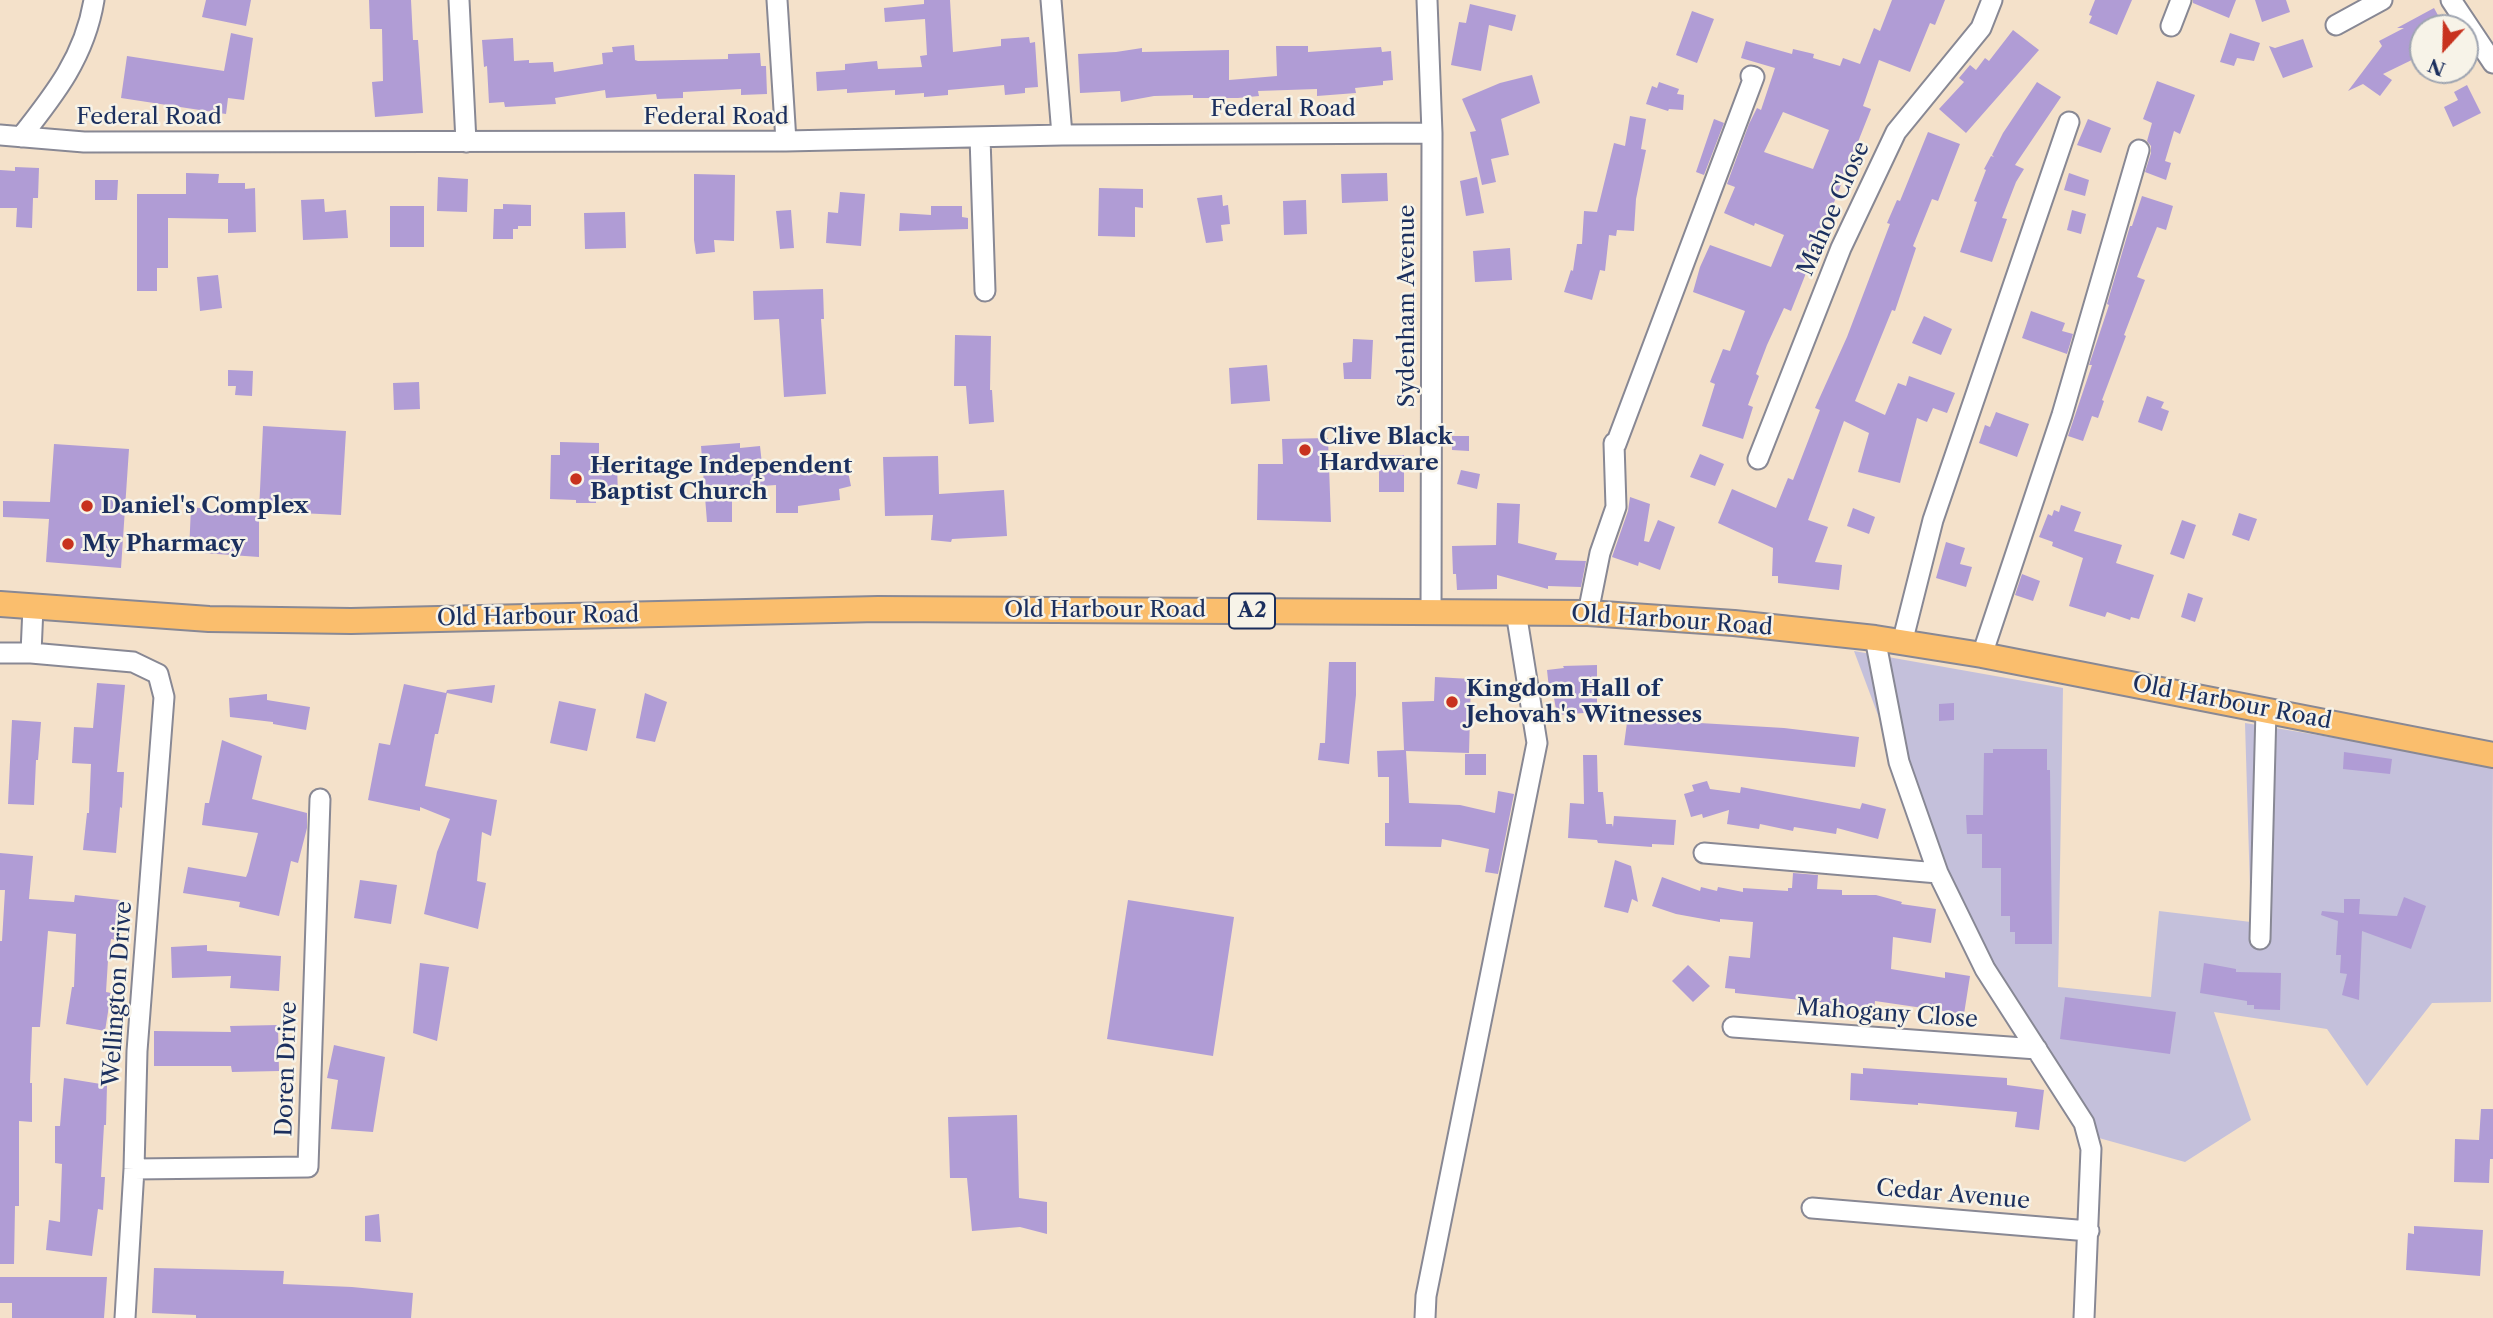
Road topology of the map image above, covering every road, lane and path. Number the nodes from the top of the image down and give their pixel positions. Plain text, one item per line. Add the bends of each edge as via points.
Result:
1 (94, 0) edge
2 (459, 0) edge
3 (777, 0) edge
4 (1051, 0) edge
5 (1992, 0) edge
6 (2181, 0) edge
7 (2382, 0) edge
8 (2451, 0) edge
9 (1430, 2) edge
10 (2336, 24) dead end
11 (2171, 26) dead end
12 (2493, 63) edge
13 (1751, 76) dead end
14 (2069, 122) dead end
15 (1432, 133) junction
16 (0, 135) edge
17 (1062, 135) junction
18 (21, 137) junction
19 (980, 137) junction
20 (786, 141) junction
21 (466, 142) junction
22 (2139, 150) dead end
23 (985, 291) dead end
24 (1758, 459) dead end
25 (0, 604) edge
26 (33, 607) junction
27 (1431, 612) junction
28 (1516, 612) junction
29 (1588, 613) junction
30 (1875, 638) junction
31 (1902, 643) junction
32 (0, 653) edge
33 (31, 653) junction
34 (1982, 655) junction
35 (2266, 709) junction
36 (2493, 755) edge
37 (320, 799) dead end
38 (1704, 853) dead end
39 (1938, 873) junction
40 (2260, 939) dead end
41 (1733, 1027) dead end
42 (2037, 1049) junction
43 (134, 1169) junction
44 (1812, 1208) dead end
45 (2089, 1231) junction
46 (125, 1318) edge
47 (1425, 1318) edge
48 (2084, 1318) edge

1 - 18 street via 90,25 62,84
2 - 21 street
3 - 20 street
4 - 17 street
5 - 24 street, Mahoe Close via 1981,28 1896,132 1841,248
6 - 11 street
7 - 10 street
8 - 12 street
9 - 15 street, Sydenham Avenue
13 - 29 street via 1614,443 1616,508 1600,553
14 - 31 street via 1933,520
15 - 17 street, Federal Road
15 - 27 street, Sydenham Avenue
16 - 18 street, Federal Road
17 - 19 street, Federal Road
18 - 21 street, Federal Road via 84,142
19 - 20 street, Federal Road
19 - 23 street
20 - 21 street, Federal Road
22 - 34 street via 2062,415
25 - 26 main road, Old Harbour Road / A2
26 - 27 main road, Old Harbour Road / A2 via 209,619 351,621 878,609
26 - 33 street
27 - 28 main road, Old Harbour Road / A2
28 - 29 main road, Old Harbour Road / A2
28 - 47 street via 1537,743
29 - 30 main road, Old Harbour Road / A2
30 - 31 main road, Old Harbour Road / A2
30 - 39 street via 1899,762
31 - 34 main road, Old Harbour Road / A2
32 - 33 street
33 - 43 street, Wellington Drive via 133,662 158,674 164,697 137,1051
34 - 35 main road, Old Harbour Road / A2
35 - 36 main road, Old Harbour Road / A2
35 - 40 street
37 - 43 street, Doren Drive via 308,1167
38 - 39 street
39 - 42 street via 1985,969
41 - 42 street, Mahogany Close
42 - 45 street via 2084,1123 2091,1149
43 - 46 street, Wellington Drive
44 - 45 street, Cedar Avenue
45 - 48 street

